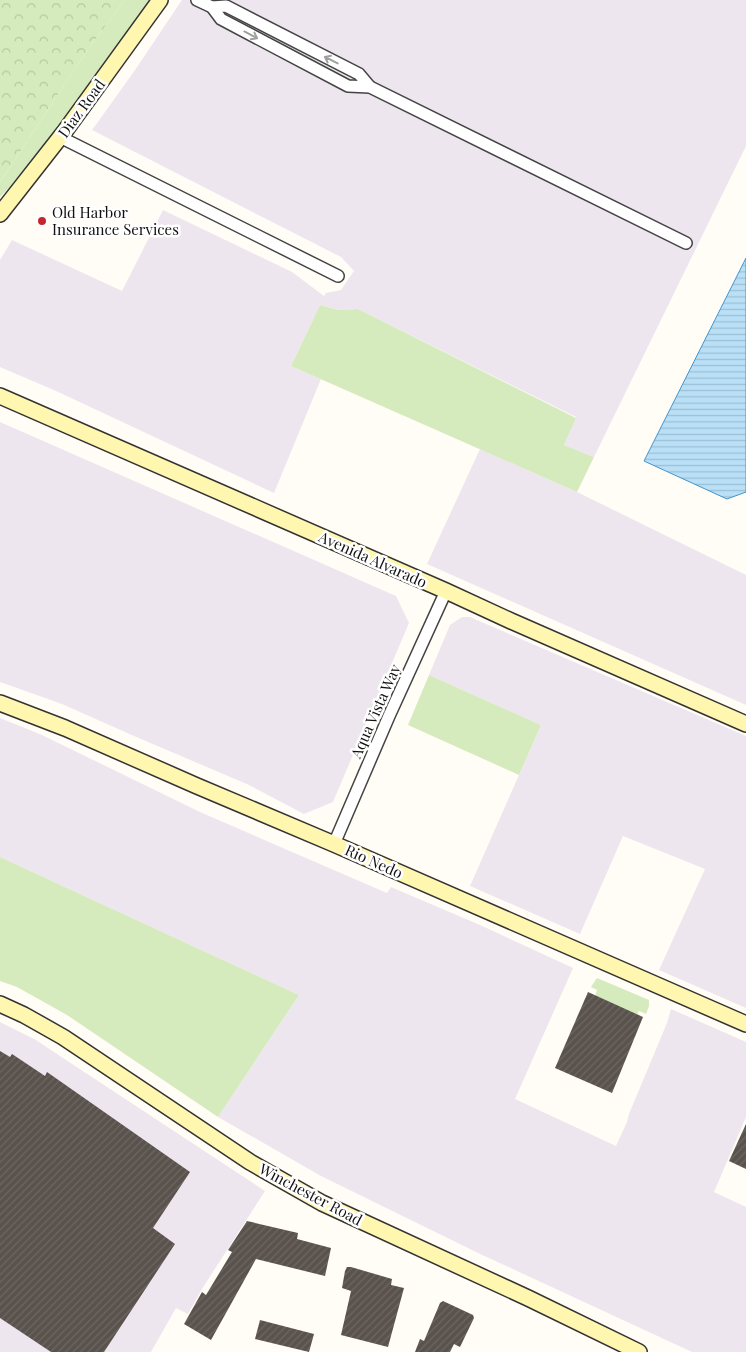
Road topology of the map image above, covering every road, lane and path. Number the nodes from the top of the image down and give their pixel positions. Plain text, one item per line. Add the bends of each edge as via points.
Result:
1 (160, 0) edge
2 (197, 0) edge
3 (212, 7) junction
4 (370, 88) junction
5 (60, 137) junction
6 (0, 214) edge
7 (686, 243) dead end
8 (338, 276) dead end
9 (0, 396) edge
10 (446, 590) junction
11 (0, 703) edge
12 (746, 724) edge
13 (334, 844) junction
14 (0, 1004) edge
15 (746, 1024) edge
16 (640, 1352) edge

1 - 5 street, Diaz Road
2 - 3 street
3 -> 4 street via 221,19 348,86
4 -> 3 street via 359,74 226,6
4 - 7 street
5 - 6 street, Diaz Road
5 - 8 street
9 - 10 street, Avenida Alvarado
10 - 12 street, Avenida Alvarado
10 - 13 street, Aqua Vista Way
11 - 13 street, Rio Nedo
13 - 15 street, Rio Nedo
14 - 16 street, Winchester Road via 62,1036 250,1162 322,1203

